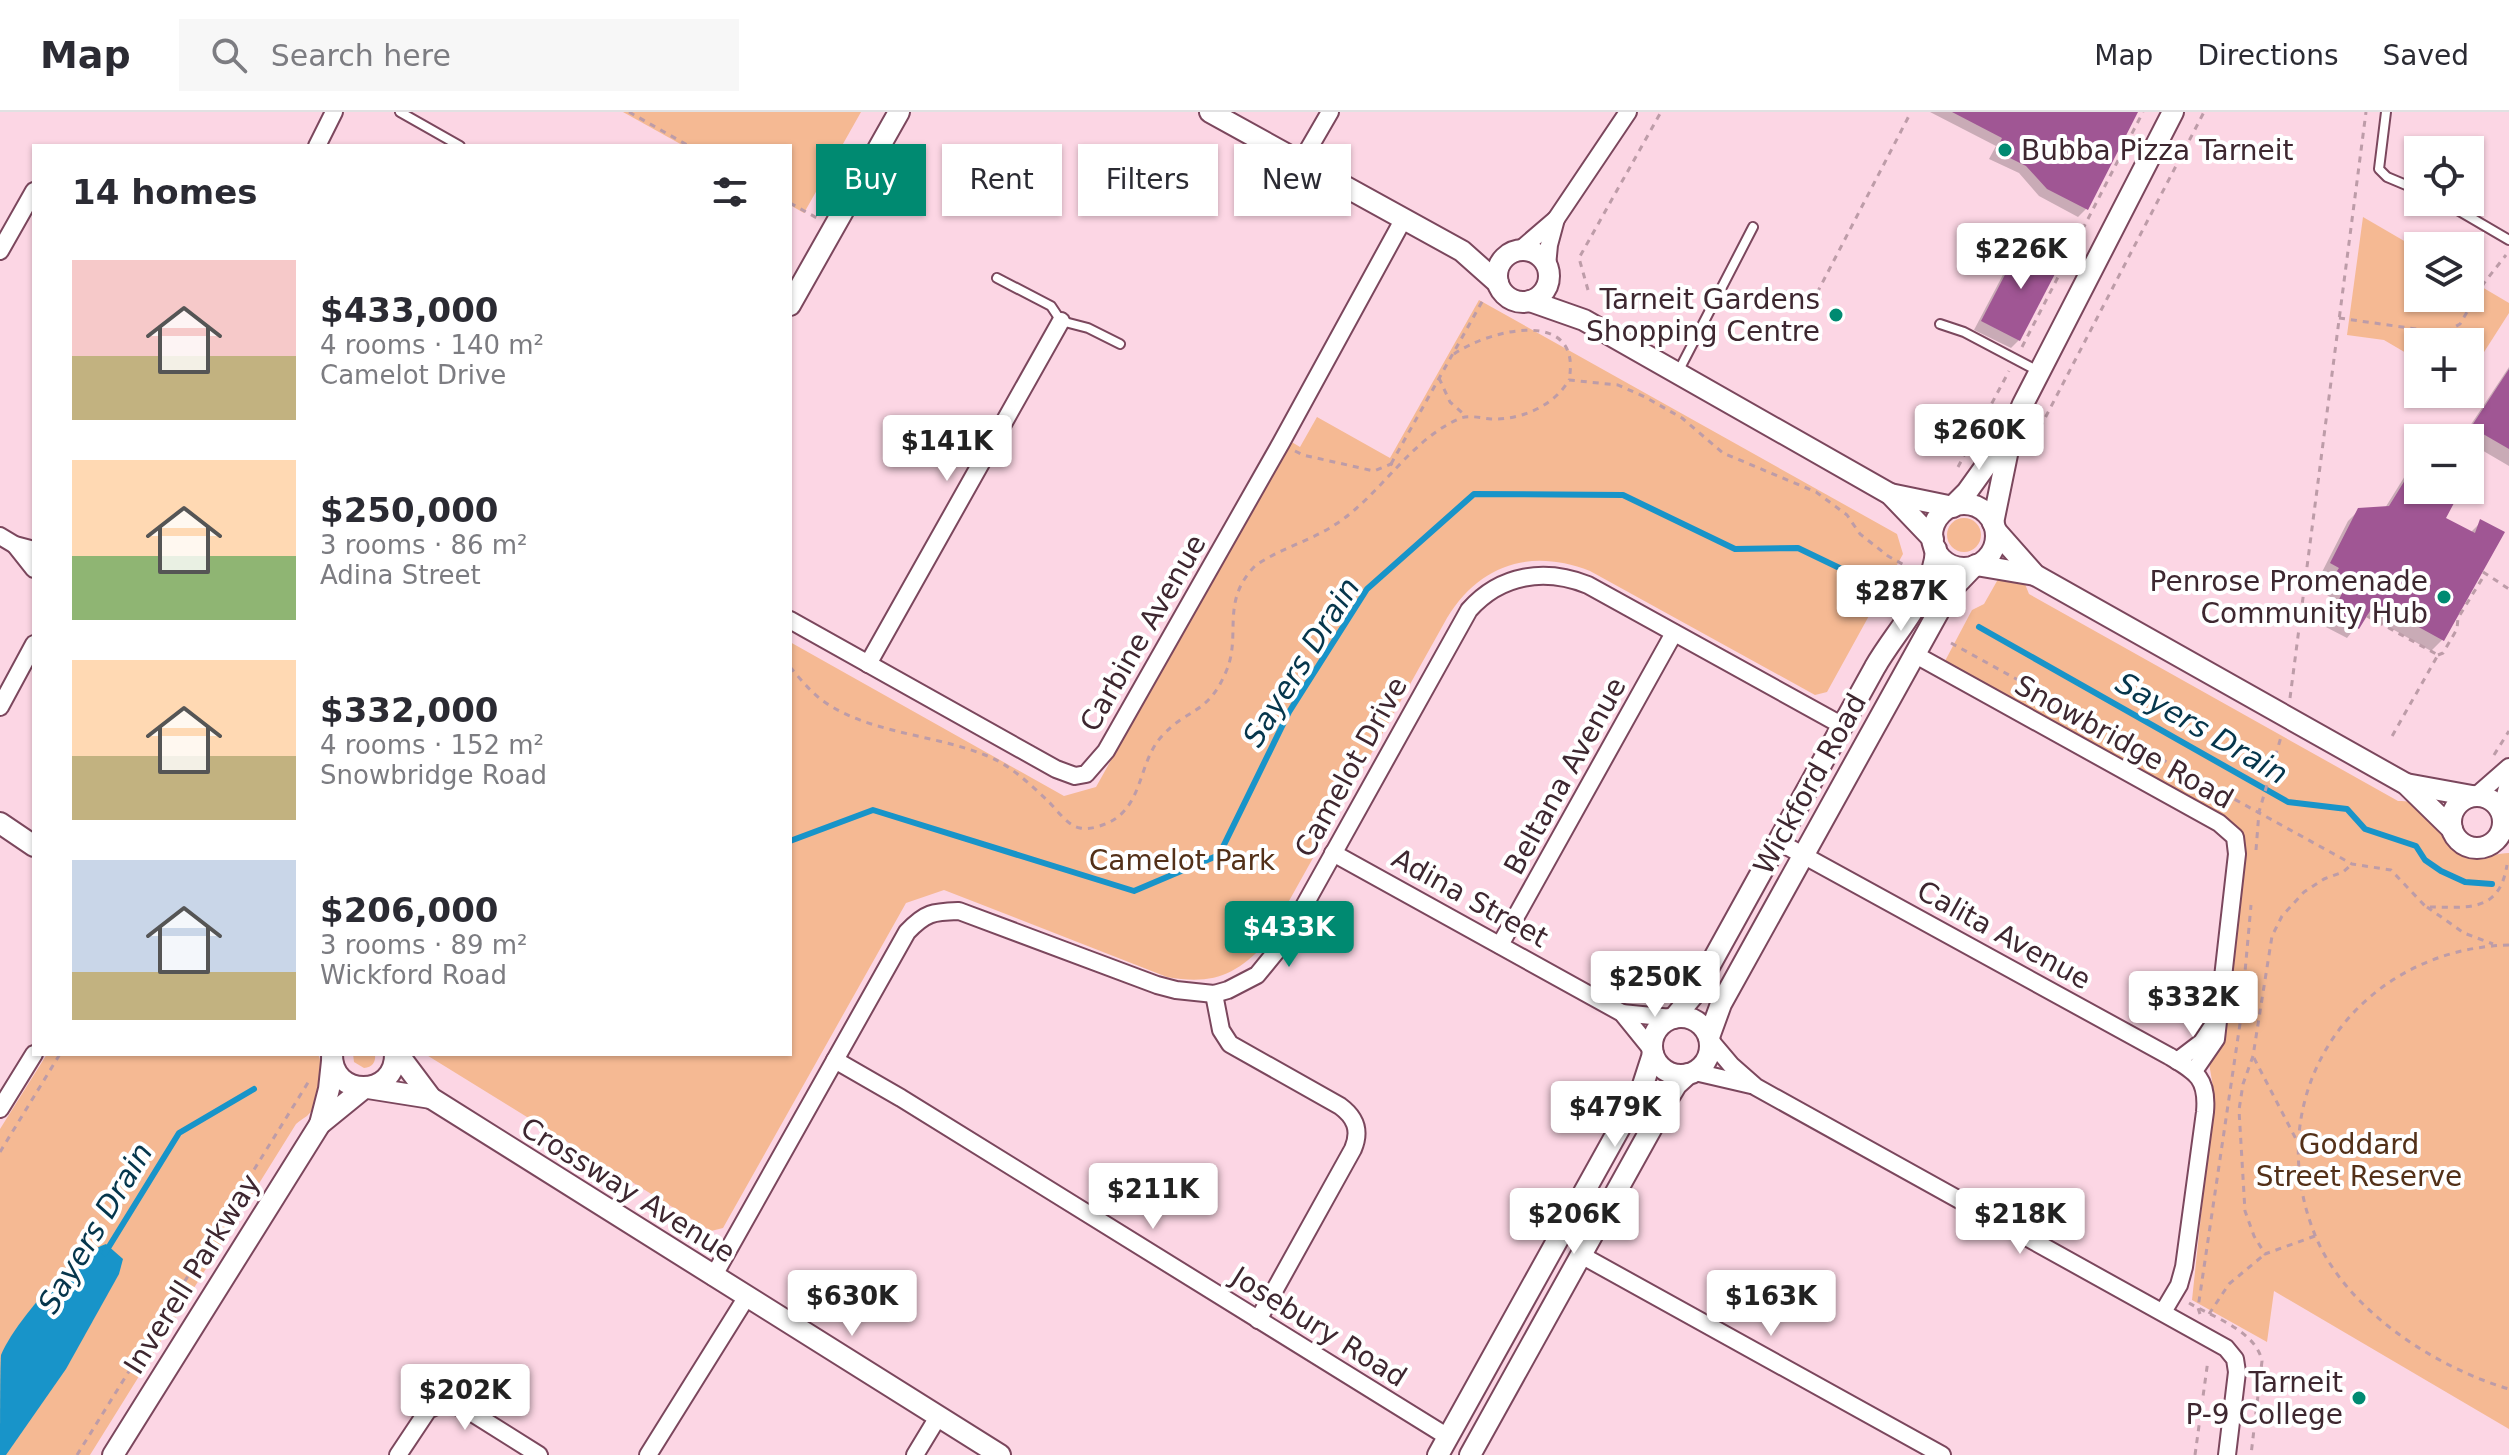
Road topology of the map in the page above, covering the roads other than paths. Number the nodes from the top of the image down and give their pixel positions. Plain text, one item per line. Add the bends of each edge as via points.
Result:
1 (334, 112) edge
2 (400, 112) edge
3 (899, 112) edge
4 (1210, 112) edge
5 (1330, 112) edge
6 (1628, 112) edge
7 (2173, 112) edge
8 (2386, 112) edge
9 (320, 139) edge
10 (456, 144) edge
11 (1268, 144) edge
12 (1311, 144) edge
13 (2404, 184) edge
14 (1351, 190) edge
15 (32, 195) edge
16 (2468, 216) edge
17 (1556, 219) junction
18 (1403, 220) junction
19 (1753, 227) dead end
20 (2509, 240) edge
21 (0, 251) edge
22 (1462, 251) junction
23 (1517, 251) junction
24 (1548, 268) junction
25 (997, 278) dead end
26 (1498, 283) junction
27 (792, 301) edge
28 (1530, 301) junction
29 (1584, 320) junction
30 (1061, 321) junction
31 (1940, 324) dead end
32 (1120, 344) dead end
33 (2038, 372) junction
34 (1677, 375) junction
35 (2012, 430) junction
36 (1890, 494) junction
37 (1953, 506) junction
38 (1994, 527) junction
39 (7, 540) edge
40 (1934, 544) junction
41 (32, 549) edge
42 (1974, 566) junction
43 (32, 567) edge
44 (2035, 575) junction
45 (792, 621) edge
46 (1674, 633) junction
47 (32, 649) edge
48 (1914, 654) junction
49 (868, 664) junction
50 (0, 707) edge
51 (1843, 726) junction
52 (2509, 767) edge
53 (2509, 780) edge
54 (2406, 784) junction
55 (2474, 796) junction
56 (2504, 816) edge
57 (0, 823) edge
58 (2452, 829) junction
59 (1779, 842) junction
60 (32, 845) edge
61 (1333, 853) junction
62 (2501, 853) edge
63 (1803, 854) junction
64 (1500, 945) junction
65 (1214, 994) junction
66 (1622, 1013) junction
67 (2217, 1015) junction
68 (1673, 1018) junction
69 (1709, 1038) junction
70 (1653, 1052) junction
71 (33, 1056) edge
72 (332, 1056) edge
73 (396, 1056) edge
74 (398, 1056) edge
75 (835, 1060) junction
76 (2177, 1061) junction
77 (2194, 1071) junction
78 (1692, 1073) junction
79 (1756, 1087) junction
80 (365, 1088) junction
81 (431, 1098) junction
82 (0, 1109) edge
83 (320, 1124) junction
84 (1556, 1243) junction
85 (1581, 1255) junction
86 (713, 1277) junction
87 (746, 1298) junction
88 (2163, 1312) junction
89 (1258, 1320) junction
90 (938, 1417) junction
91 (1443, 1446) edge
92 (113, 1455) edge
93 (398, 1455) edge
94 (539, 1455) edge
95 (648, 1455) edge
96 (915, 1455) edge
97 (1000, 1455) edge
98 (1470, 1455) edge
99 (1942, 1455) edge
100 (2227, 1455) edge

1 - 9 street
2 - 10 lane
3 - 27 street
4 - 11 street
5 - 12 street
6 - 17 street
7 - 33 street
8 - 13 lane via 2379,169
14 - 18 street
15 - 21 street
16 - 20 lane
17 - 23 street
17 - 24 street
18 - 22 street
18 - 49 street, Carbine Avenue via 1106,751 1086,774 1056,769
19 - 34 lane
22 - 23 street
22 - 26 street
23 - 24 street via 1537,254
23 - 26 street via 1500,264
24 - 28 street via 1546,288
24 - 29 street
25 - 30 lane via 1051,306
26 - 28 street via 1508,296
28 - 29 street
29 - 34 street
30 - 32 lane
30 - 49 street
31 - 33 lane
33 - 35 street
34 - 36 street
35 - 37 street
35 - 38 street
36 - 37 street
36 - 40 street
37 - 38 street via 1985,511
37 - 40 street via 1939,517
38 - 42 street via 1992,551
38 - 44 street
39 - 41 street
39 - 43 street
40 - 42 street via 1953,566
40 - 51 street, Wickford Road via 1930,580
42 - 44 street
42 - 48 street, Wickford Road via 1950,591
44 - 54 street
45 - 49 street, Carbine Avenue
46 - 51 street, Camelot Drive
46 - 61 street, Camelot Drive via 1566,577 1527,576 1489,591 1459,626
46 - 64 street, Beltana Avenue
47 - 50 street
48 - 63 street, Wickford Road
48 - 67 street, Snowbridge Road via 2231,833 2237,854
51 - 59 street, Wickford Road
52 - 55 street
53 - 56 street
54 - 55 street
54 - 58 street
55 - 56 street via 2491,800
55 - 58 street via 2452,812
56 - 62 street
57 - 60 street
58 - 62 street via 2470,847
59 - 63 street, Calita Avenue
59 - 68 street, Wickford Road via 1694,994
61 - 64 street, Adina Street
61 - 65 street, Camelot Drive via 1265,967
63 - 69 street, Wickford Road via 1721,1004
63 - 76 street, Calita Avenue
64 - 66 street, Adina Street
65 - 75 street via 1157,985 959,911 934,912 907,932
65 - 89 street via 1221,1030 1230,1044 1340,1106 1352,1116 1357,1130 1353,1149
66 - 68 street, Adina Street
66 - 70 street, Adina Street
67 - 76 street, Snowbridge Road via 2202,1042
67 - 77 street, Snowbridge Road via 2216,1039
68 - 69 street via 1691,1018
68 - 70 street via 1656,1031
69 - 78 street via 1708,1058
69 - 79 street
70 - 78 street via 1670,1073
70 - 84 street via 1642,1088
71 - 82 street
72 - 80 street via 339,1077
72 - 83 street, Inverell Parkway
73 - 80 street, Inverell Parkway via 386,1079
74 - 81 street, Crossway Avenue
75 - 86 street
75 - 89 street, Josebury Road
76 - 77 street, Calita Avenue
77 - 88 street via 2205,1091 2205,1112 2184,1267
78 - 79 street
78 - 85 street via 1676,1085
79 - 88 street
80 - 81 street, Crossway Avenue
80 - 83 street, Inverell Parkway
81 - 86 street, Crossway Avenue
83 - 92 street, Inverell Parkway
84 - 85 street
84 - 91 street
85 - 98 street
85 - 99 street
86 - 87 street, Crossway Avenue
87 - 90 street, Crossway Avenue
87 - 95 street
88 - 100 street via 2231,1352 2236,1365
89 - 91 street, Josebury Road
90 - 96 street
90 - 97 street, Crossway Avenue
93 - 94 street via 428,1410 445,1402

